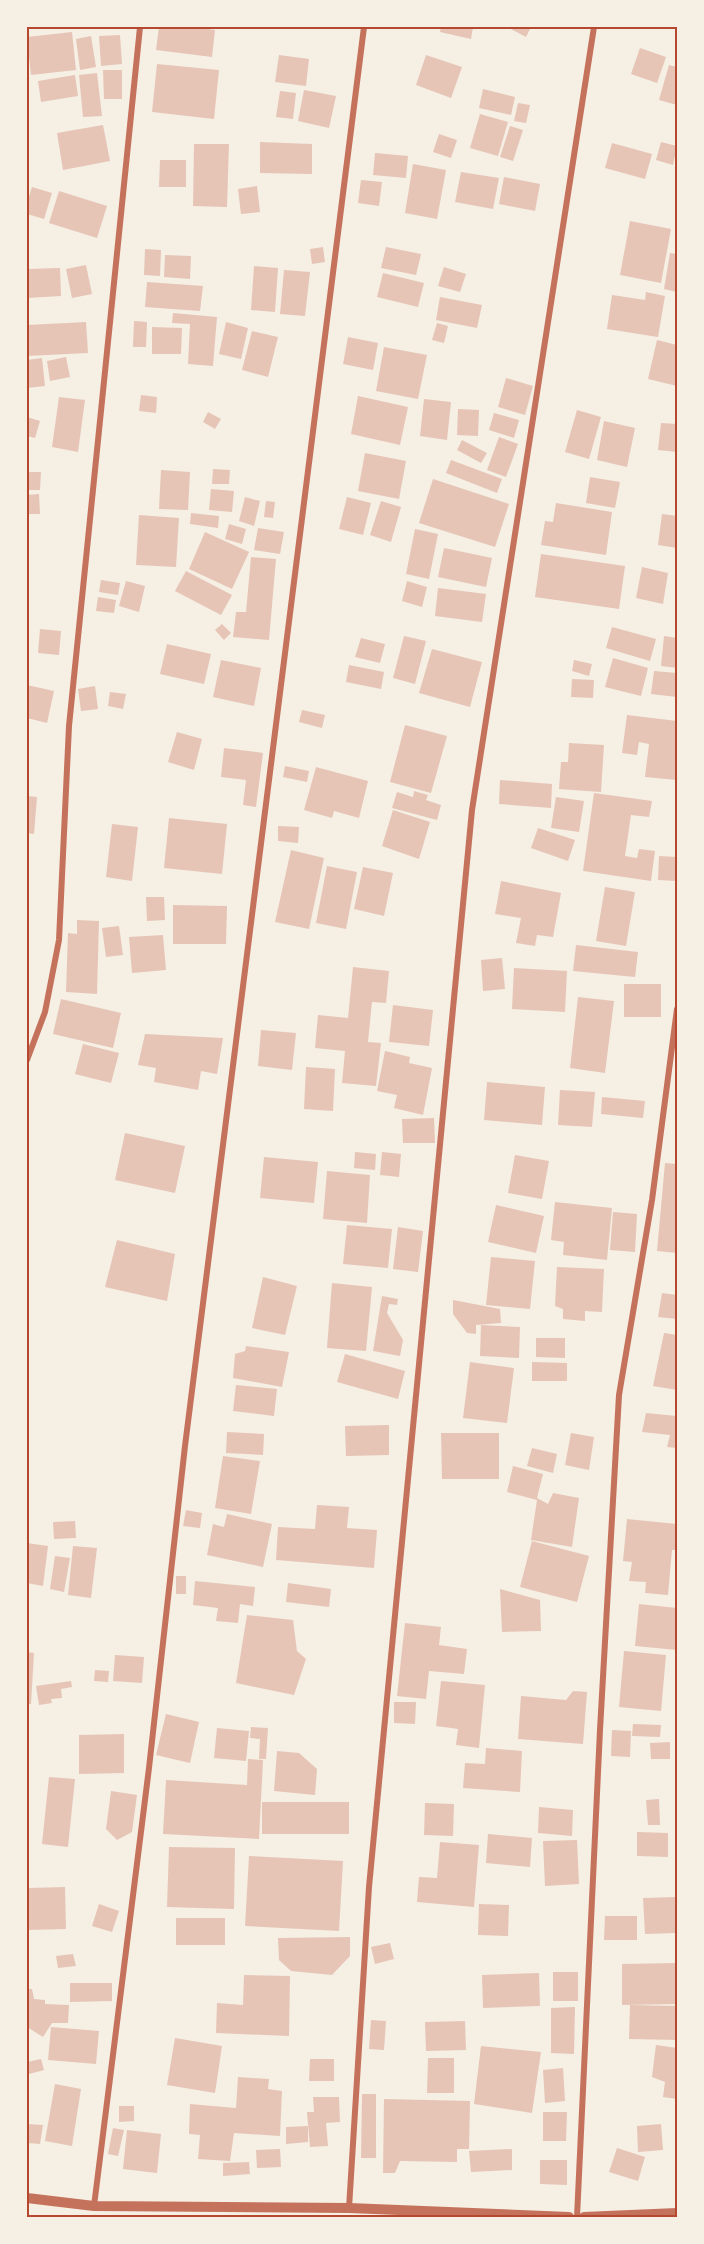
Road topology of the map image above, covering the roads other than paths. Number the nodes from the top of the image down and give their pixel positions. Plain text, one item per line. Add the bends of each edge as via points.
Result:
1 (140, 27) edge
2 (364, 27) edge
3 (594, 27) edge
4 (677, 1009) edge
5 (27, 1060) edge
6 (27, 2198) edge
7 (94, 2206) junction
8 (349, 2208) junction
9 (677, 2213) edge
10 (569, 2217) edge
11 (577, 2217) edge
12 (584, 2217) edge

1 - 5 street via 69,726 59,939 45,1012
2 - 7 street
3 - 8 street via 472,810 369,1887
4 - 11 street via 652,1200 619,1395
6 - 7 street
7 - 8 street
8 - 10 street
9 - 12 street

